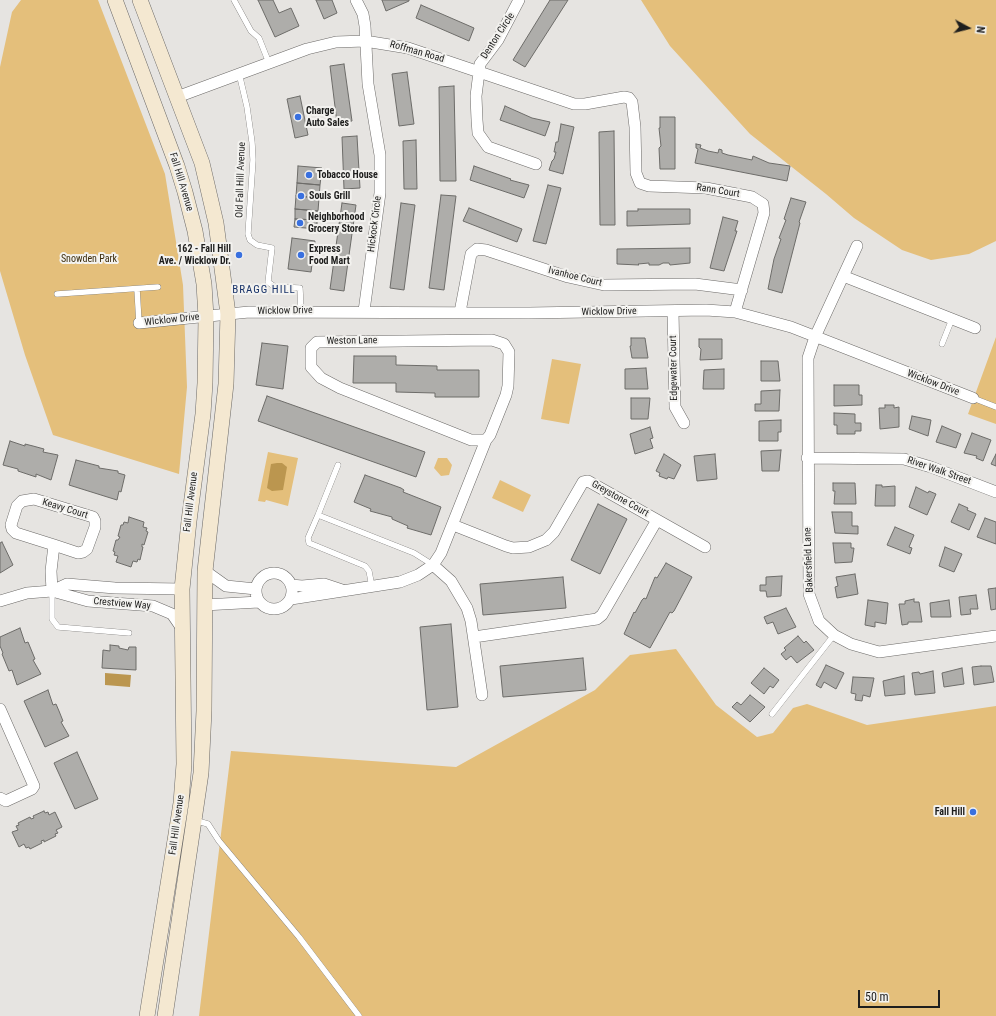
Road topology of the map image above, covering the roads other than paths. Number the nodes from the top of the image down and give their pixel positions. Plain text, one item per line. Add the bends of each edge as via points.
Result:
1 (115, 0) edge
2 (140, 0) edge
3 (234, 0) edge
4 (356, 0) edge
5 (519, 0) edge
6 (365, 40) junction
7 (269, 63) junction
8 (478, 72) junction
9 (239, 73) junction
10 (177, 97) junction
11 (632, 102) joint
12 (536, 164) dead end
13 (857, 246) dead end
14 (843, 276) junction
15 (158, 287) dead end
16 (137, 288) junction
17 (742, 290) junction
18 (57, 294) dead end
19 (301, 311) junction
20 (364, 311) junction
21 (673, 311) junction
22 (460, 312) junction
23 (735, 312) junction
24 (228, 314) junction
25 (206, 317) junction
26 (952, 319) junction
27 (139, 323) joint
28 (975, 328) dead end
29 (815, 337) junction
30 (942, 344) dead end
31 (973, 398) joint
32 (996, 407) edge
33 (684, 423) dead end
34 (486, 440) junction
35 (808, 458) junction
36 (338, 465) dead end
37 (996, 492) edge
38 (318, 515) junction
39 (657, 520) junction
40 (453, 525) junction
41 (54, 545) junction
42 (705, 547) dead end
43 (433, 565) junction
44 (205, 571) junction
45 (291, 585) junction
46 (372, 587) junction
47 (256, 588) junction
48 (182, 589) junction
49 (344, 590) junction
50 (52, 591) junction
51 (291, 599) junction
52 (0, 601) edge
53 (259, 602) junction
54 (204, 605) junction
55 (183, 630) junction
56 (129, 633) dead end
57 (834, 635) junction
58 (996, 636) edge
59 (474, 637) junction
60 (482, 695) dead end
61 (0, 709) edge
62 (772, 714) dead end
63 (4, 728) edge
64 (0, 798) edge
65 (194, 820) junction
66 (148, 1016) edge
67 (165, 1016) edge
68 (359, 1016) edge

1 - 25 main road, Fall Hill Avenue via 185,192 204,284
2 - 10 main road, Fall Hill Avenue
3 - 7 lane via 251,31 259,38
4 - 6 street via 364,20
5 - 8 street, Denton Circle via 498,40 480,64
6 - 7 street, Roffman Road via 336,42
6 - 8 street, Roffman Road via 408,48
6 - 20 street, Hickock Circle via 368,84 380,155 380,193
7 - 9 street, Roffman Road
8 - 11 street, Roffman Road via 574,104 598,103 624,97
8 - 12 street via 477,120 478,133 482,141 495,151
9 - 10 street, Roffman Road
9 - 19 lane, Old Fall Hill Avenue via 252,142 248,228 250,240 257,245 272,248 268,282 275,287 300,288
10 - 24 main road, Fall Hill Avenue via 207,182 216,223
11 - 17 street, Rann Court via 636,173 640,183 649,186 706,188 752,197 763,204 764,213
13 - 14 street, Bakersfield Lane
14 - 26 street
14 - 29 street, Bakersfield Lane
15 - 16 lane
16 - 18 lane
16 - 27 lane
17 - 22 street, Ivanhoe Court via 695,284 604,285 568,277 477,249 471,254
17 - 23 street, Rann Court
19 - 20 street, Wicklow Drive
19 - 24 street, Wicklow Drive
20 - 22 street, Wicklow Drive
21 - 22 street, Wicklow Drive
21 - 23 street, Wicklow Drive
21 - 33 street, Edgewater Court via 675,407
23 - 29 street, Wicklow Drive via 755,316
24 - 25 street, Wicklow Drive
24 - 44 main road, Fall Hill Avenue via 226,384
25 - 27 street, WIcklow Drive
25 - 48 main road, Fall Hill Avenue via 203,414
26 - 28 street
26 - 30 lane
29 - 31 street, Wicklow Drive
29 - 35 street, Bakersfield Lane via 808,362
31 - 32 lane, Wicklow Drive
34 - 34 street, Weston Lane via 506,395 509,352 504,344 492,340 317,342 311,348 311,367 321,378 471,440
34 - 40 street, Weston Lane
35 - 37 street, River Walk Street via 904,459
35 - 57 street, Bakersfield Lane via 809,594 819,621
36 - 38 lane
38 - 43 lane via 414,553
38 - 46 lane via 308,538 309,543 365,566 369,571
39 - 40 street, Greystone Court via 588,481 583,482 554,532 546,540 528,547 506,546
39 - 42 street, Greystone Court
39 - 59 street, Greystone Court via 602,615 597,619
40 - 43 street, Weston Lane
41 - 41 street, Keavy Court via 12,530 17,506 34,499 93,517 95,527 87,549 83,552 78,553
41 - 50 street
43 - 46 street, Weston Lane via 418,575 400,582
43 - 59 street via 461,596 467,608
44 - 47 street via 226,586
44 - 54 main road, Fall Hill Avenue
45 - 47 street via 284,576 272,573 261,578
45 - 49 street, Weston Lane via 324,584
45 - 51 street
46 - 49 street, Weston Lane
47 - 53 street
48 - 50 street, Crestview Way via 67,584
48 - 54 main road
48 - 55 main road, Fall Hill Avenue
49 - 51 street, Weston Lane
50 - 52 street, Crestview Way via 27,593
50 - 55 street, Crestview Way via 88,601 157,607 175,617
50 - 56 lane via 52,619 58,627
51 - 53 street, Weston Lane via 283,607 273,610
53 - 54 street, Weston Lane
54 - 65 main road, Fall Hill Avenue via 203,743
55 - 66 main road, Fall Hill Avenue via 184,764 181,803
57 - 58 street, Bakersfield Lane via 850,644 879,652
57 - 62 lane
59 - 60 street
61 - 63 street
63 - 64 street via 34,786 6,801
65 - 67 main road, Fall Hill Avenue
65 - 68 lane via 208,824

